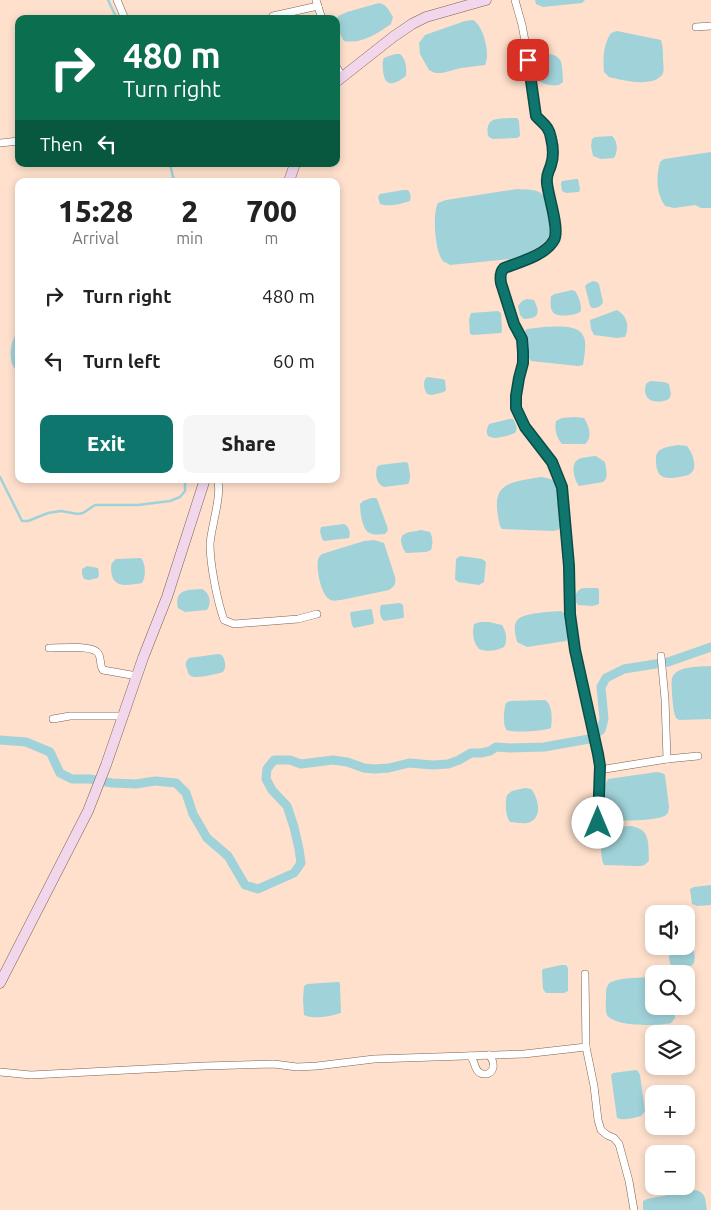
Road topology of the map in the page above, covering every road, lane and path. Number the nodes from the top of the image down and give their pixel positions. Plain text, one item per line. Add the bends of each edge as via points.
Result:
1 (117, 0) edge
2 (486, 0) edge
3 (515, 0) edge
4 (317, 3) edge
5 (123, 15) edge
6 (275, 15) edge
7 (321, 15) edge
8 (711, 26) edge
9 (696, 27) dead end
10 (340, 79) edge
11 (15, 142) edge
12 (0, 143) edge
13 (204, 483) edge
14 (219, 483) edge
15 (317, 614) dead end
16 (49, 648) dead end
17 (662, 656) dead end
18 (137, 676) junction
19 (124, 716) junction
20 (53, 719) dead end
21 (698, 756) dead end
22 (666, 759) junction
23 (599, 770) junction
24 (598, 823) dead end
25 (585, 974) dead end
26 (0, 983) edge
27 (586, 1048) junction
28 (489, 1055) junction
29 (470, 1056) junction
30 (0, 1072) edge
31 (634, 1210) edge

1 - 5 street
2 - 10 main road via 412,24
3 - 23 street via 532,78 536,116 547,127 551,137 553,155 546,175 556,229 555,239 546,250 504,268 500,276 514,324 522,339 523,363 516,408 525,427 552,462 562,487 570,614
4 - 6 street
4 - 7 street
8 - 9 street
11 - 12 street
13 - 18 main road via 167,598
14 - 15 street via 210,554 224,620 234,624 298,619
16 - 18 street via 90,648 99,654 102,670
17 - 22 street
18 - 19 main road
19 - 20 street
19 - 26 main road via 88,811
21 - 22 street
22 - 23 street
23 - 24 street
25 - 27 street
27 - 28 street
27 - 31 street via 598,1120 601,1130 619,1144
28 - 29 street
28 - 29 street via 494,1067 484,1074 477,1070
29 - 30 street via 374,1059 298,1067 274,1064 204,1066 31,1076

